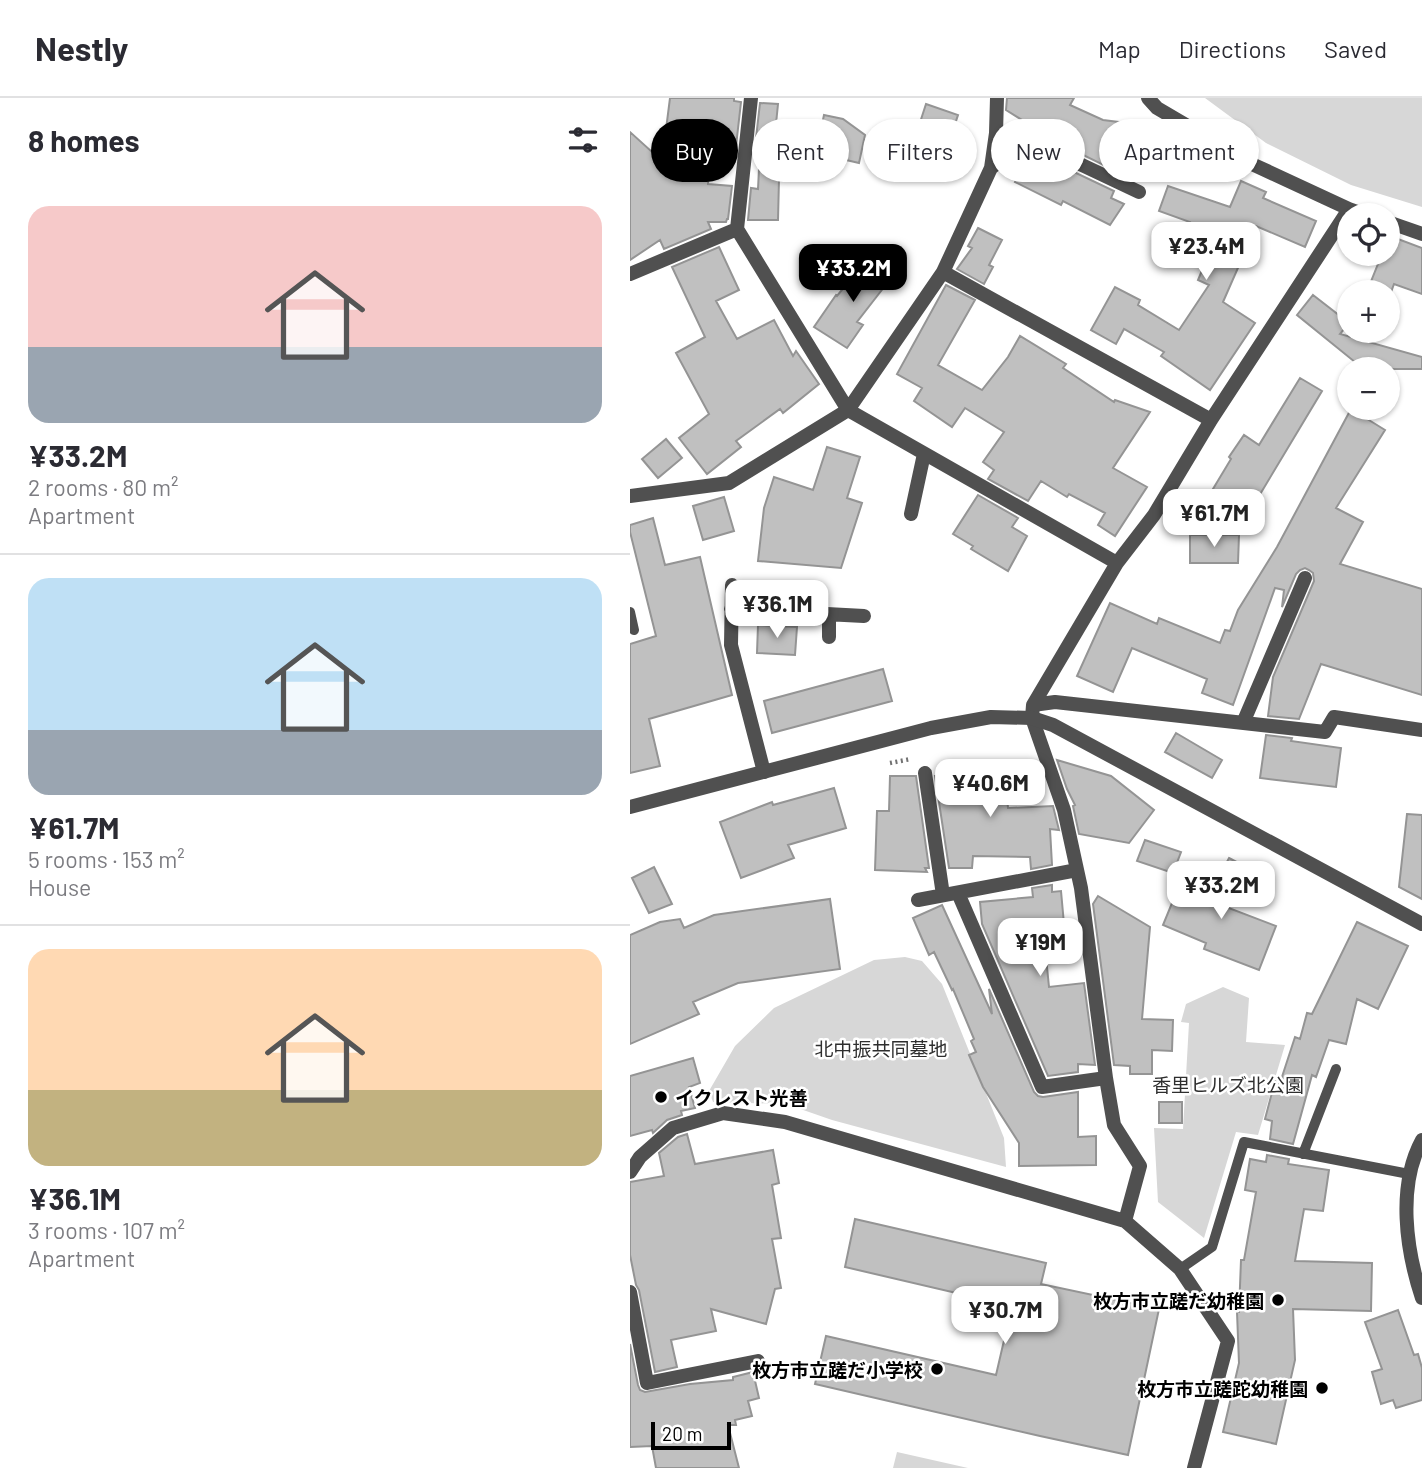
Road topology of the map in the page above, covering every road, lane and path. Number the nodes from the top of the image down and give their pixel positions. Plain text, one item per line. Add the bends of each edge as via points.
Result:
1 (751, 98) edge
2 (997, 98) edge
3 (1148, 98) edge
4 (996, 119) edge
5 (1085, 166) edge
6 (991, 169) edge
7 (1139, 192) dead end
8 (1337, 203) edge
9 (1400, 226) edge
10 (1337, 227) edge
11 (737, 229) junction
12 (1422, 234) edge
13 (943, 272) junction
14 (630, 274) edge
15 (848, 410) junction
16 (1212, 420) junction
17 (924, 454) junction
18 (630, 496) edge
19 (911, 514) dead end
20 (1117, 563) junction
21 (1305, 578) dead end
22 (732, 584) dead end
23 (731, 609) junction
24 (630, 612) edge
25 (829, 615) junction
26 (864, 617) dead end
27 (634, 629) dead end
28 (829, 637) dead end
29 (1033, 711) junction
30 (1242, 723) junction
31 (1422, 730) edge
32 (764, 772) junction
33 (925, 774) dead end
34 (630, 807) edge
35 (1077, 870) junction
36 (958, 893) junction
37 (943, 895) junction
38 (918, 901) dead end
39 (1422, 924) edge
40 (1336, 1069) dead end
41 (1106, 1078) junction
42 (1422, 1140) edge
43 (1303, 1154) junction
44 (630, 1172) edge
45 (1409, 1174) junction
46 (1125, 1221) junction
47 (1180, 1269) junction
48 (630, 1292) edge
49 (1422, 1298) edge
50 (758, 1361) dead end
51 (1194, 1468) edge

1 - 11 street
2 - 4 street
3 - 8 street via 1234,154
5 - 7 street
6 - 13 street
9 - 12 street
10 - 16 street
11 - 14 street
11 - 15 street
13 - 15 street
13 - 16 street
15 - 17 street
15 - 18 street via 729,483
16 - 20 street via 1154,515
17 - 19 street
17 - 20 street
20 - 29 street
21 - 30 street
22 - 23 street
23 - 25 street
23 - 32 street via 731,645
24 - 27 lane
25 - 26 street
25 - 28 street
29 - 30 street via 1055,702
29 - 32 street via 932,728
29 - 35 street
29 - 39 street
30 - 31 street via 1325,732 1334,717
32 - 34 street
33 - 37 street
35 - 36 street
35 - 41 street
36 - 37 street
36 - 41 street via 1042,1087
37 - 38 street
40 - 43 lane
41 - 46 street via 1114,1125 1140,1166
42 - 45 street
43 - 45 lane
43 - 47 lane via 1244,1142 1212,1247
44 - 46 street via 673,1128 723,1113 785,1122
45 - 49 street via 1408,1249
46 - 47 street
47 - 51 street via 1228,1341
48 - 50 street via 647,1383

